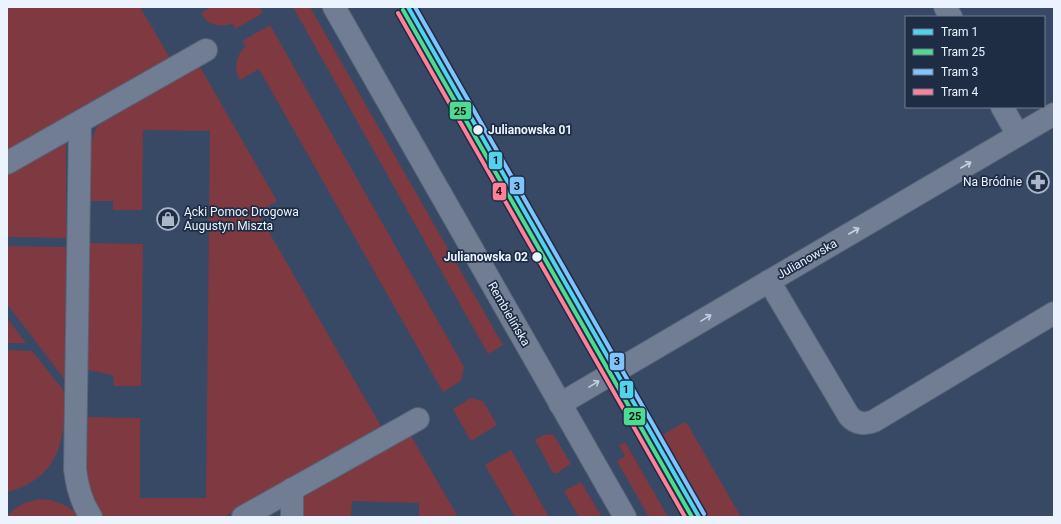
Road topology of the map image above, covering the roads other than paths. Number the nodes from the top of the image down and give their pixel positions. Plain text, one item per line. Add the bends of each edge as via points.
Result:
1 (334, 7) edge
2 (945, 7) edge
3 (950, 16) edge
4 (206, 50) dead end
5 (1003, 108) edge
6 (1054, 114) edge
7 (80, 122) junction
8 (1018, 135) junction
9 (7, 163) edge
10 (769, 281) junction
11 (1054, 313) edge
12 (560, 404) junction
13 (418, 419) dead end
14 (292, 490) junction
15 (91, 517) edge
16 (243, 517) edge
17 (292, 517) edge
18 (625, 517) edge

1 - 12 street, Rembielińska
2 - 3 street
4 - 7 street
5 - 8 street
6 - 8 street, Julianowska
7 - 9 street
7 - 15 street via 75,469 82,503
10 -> 8 street, Julianowska
10 - 11 street via 849,416 859,423 874,421
12 -> 10 street, Julianowska
12 - 18 street, Rembielińska
13 - 14 street
14 - 16 street
14 - 17 street

